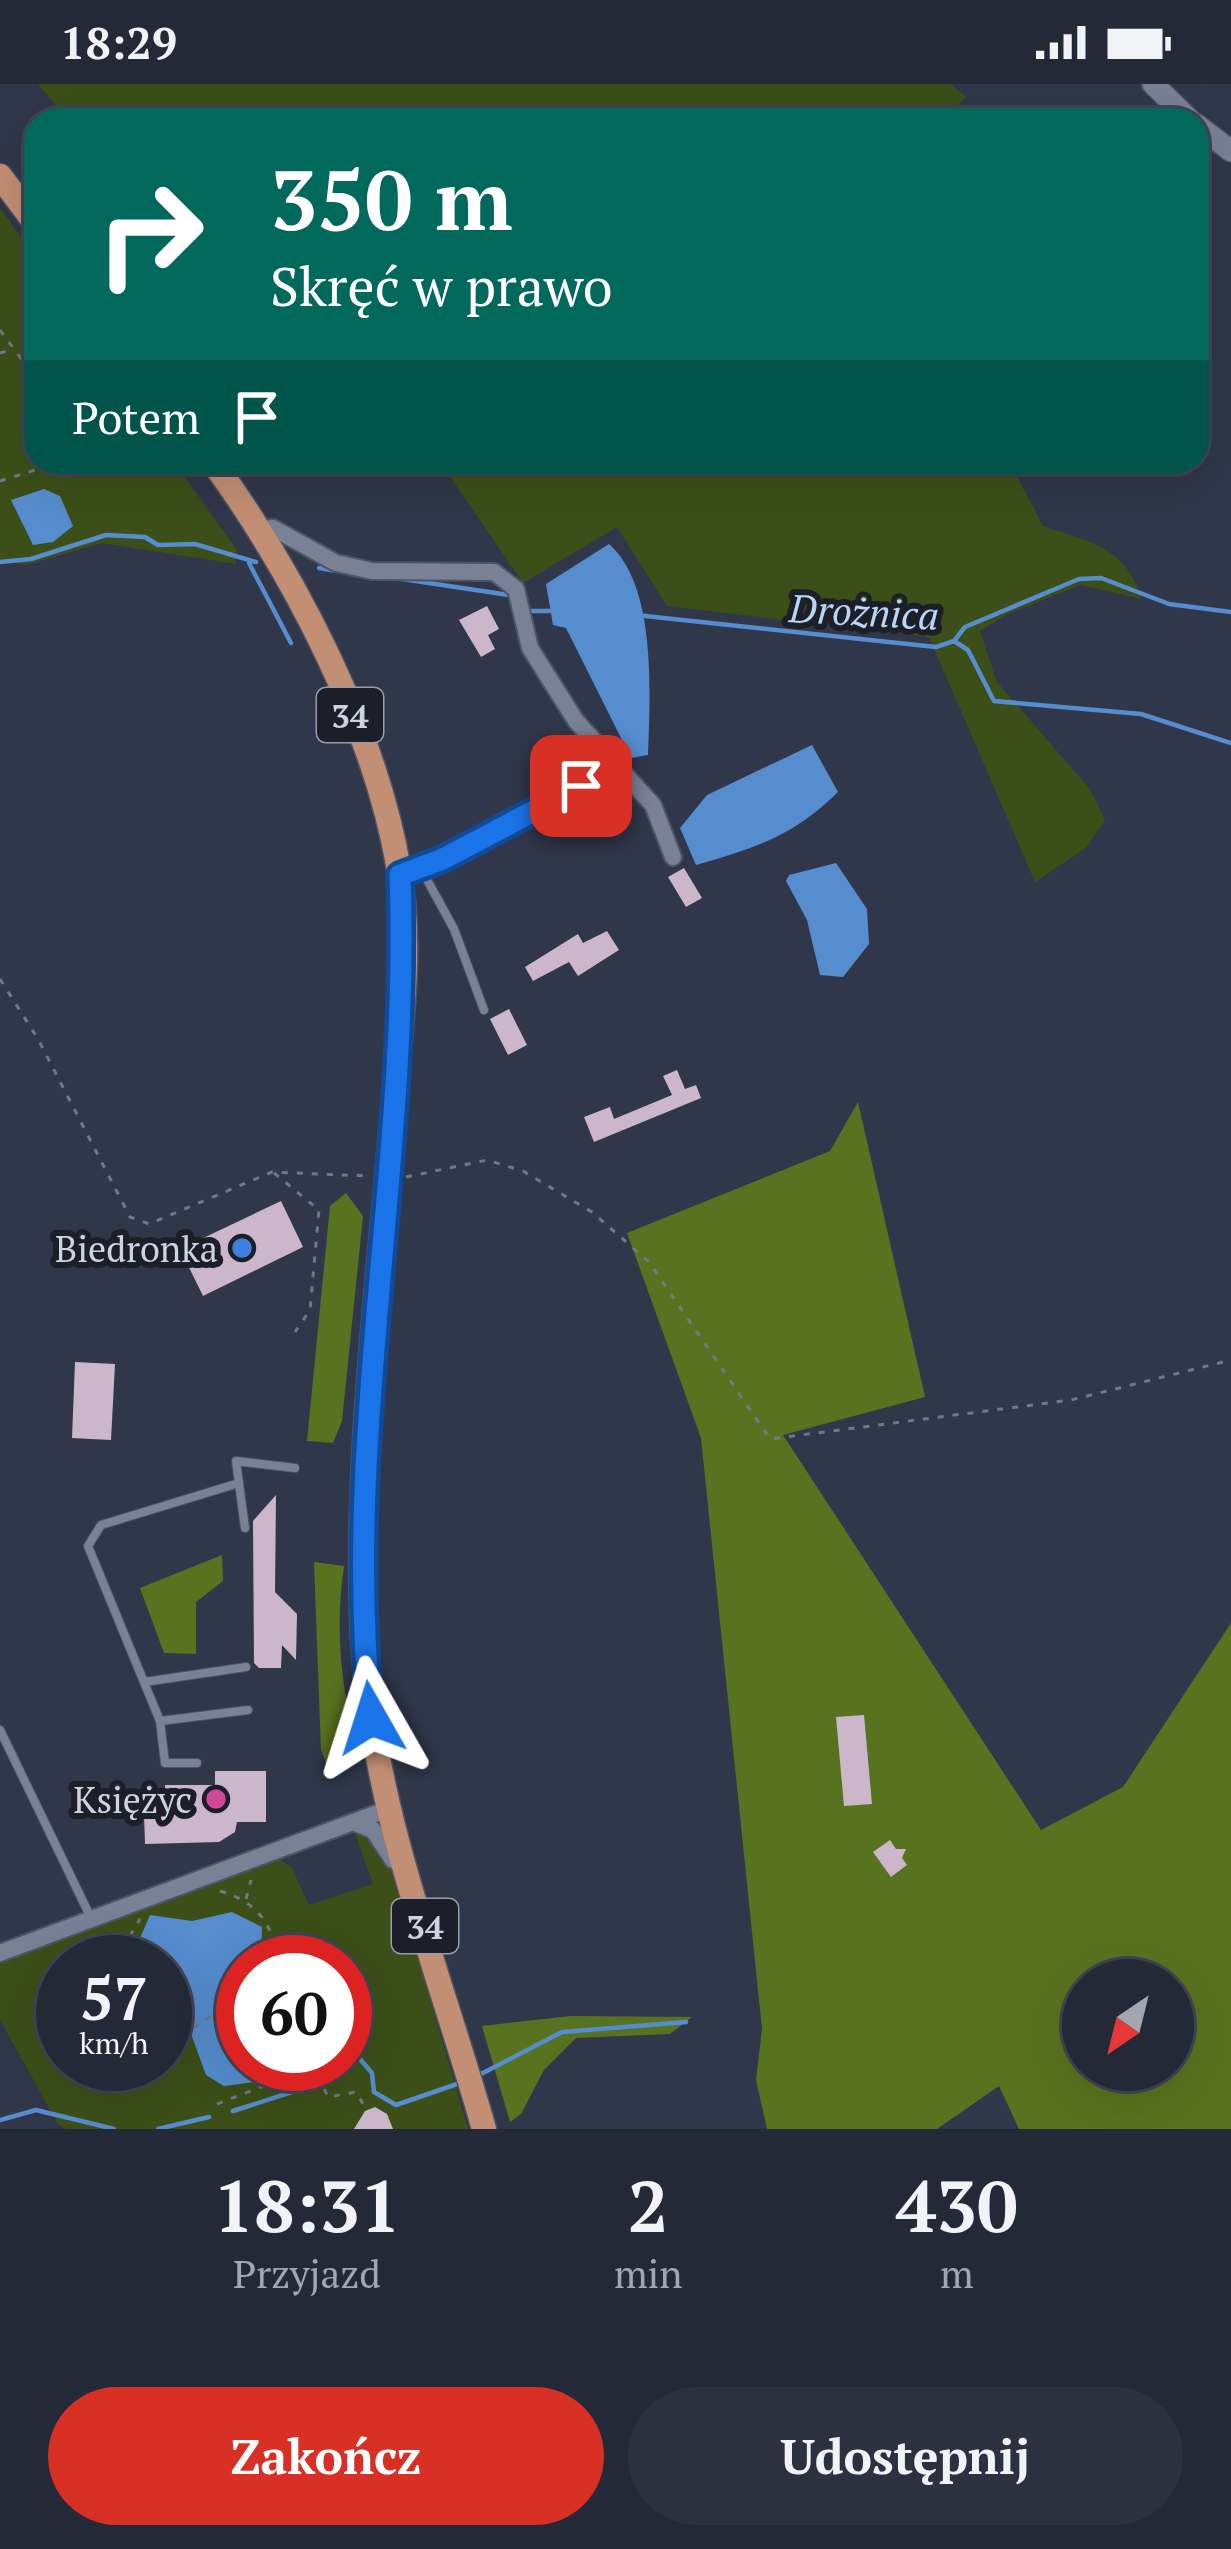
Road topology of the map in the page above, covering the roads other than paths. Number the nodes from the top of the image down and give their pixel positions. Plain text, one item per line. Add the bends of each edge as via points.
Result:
1 (1153, 84) edge
2 (1178, 108) edge
3 (0, 176) edge
4 (24, 208) edge
5 (220, 474) edge
6 (260, 530) junction
7 (581, 786) dead end
8 (673, 857) dead end
9 (410, 871) junction
10 (484, 1010) dead end
11 (295, 1468) dead end
12 (239, 1483) junction
13 (245, 1528) dead end
14 (246, 1667) dead end
15 (144, 1682) junction
16 (248, 1710) dead end
17 (160, 1721) junction
18 (0, 1730) edge
19 (196, 1763) dead end
20 (391, 1808) junction
21 (353, 1822) junction
22 (92, 1919) junction
23 (430, 1944) junction
24 (0, 1953) edge
25 (484, 2129) edge

1 - 2 street
3 - 4 main road
5 - 6 main road, 34
6 - 8 street via 273,528 336,563 494,572 516,589 530,649 576,721 653,805
6 - 9 main road, 34 via 334,673
7 - 9 lane
9 - 10 lane via 454,929
9 - 20 main road, 34 via 364,1461 371,1718
11 - 12 lane via 236,1461
12 - 13 lane
12 - 15 lane via 101,1525 90,1537 90,1556
14 - 15 lane
15 - 17 lane
16 - 17 lane
17 - 19 lane via 165,1763
18 - 22 lane
20 - 21 street
20 - 23 main road, 34
21 - 22 street
21 - 23 street via 386,1842
22 - 24 street
23 - 25 main road, 34

